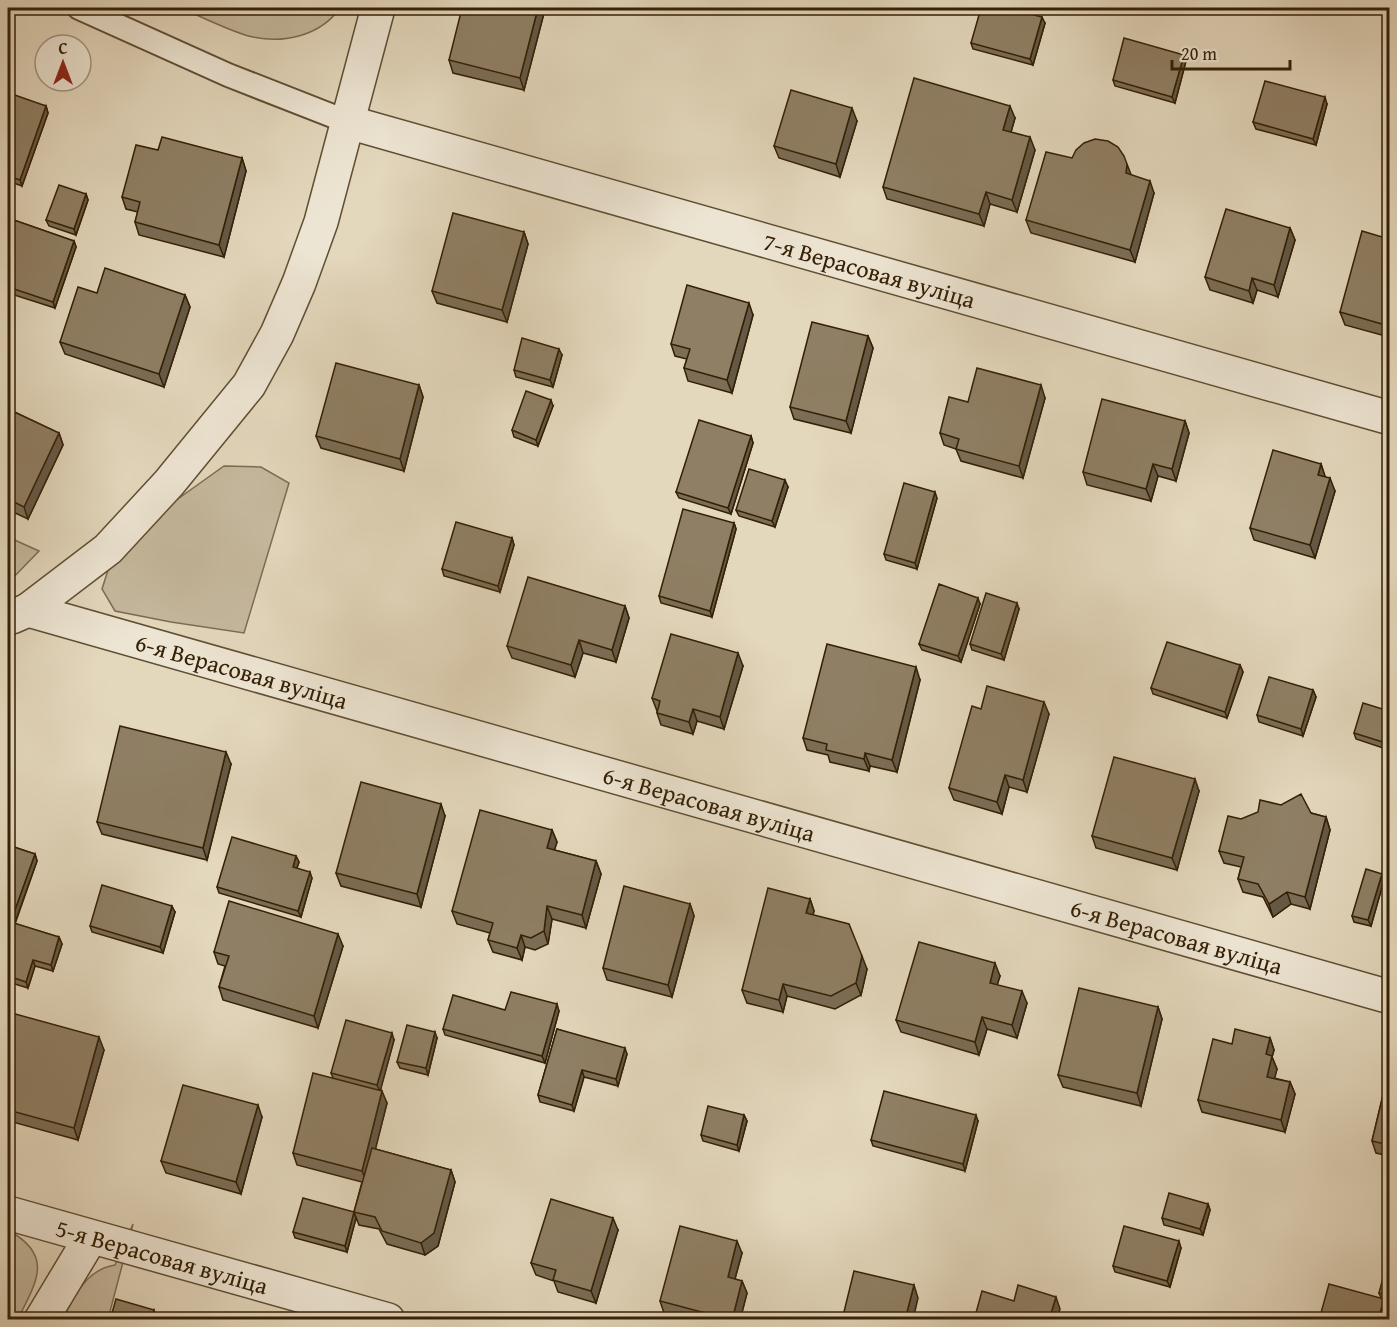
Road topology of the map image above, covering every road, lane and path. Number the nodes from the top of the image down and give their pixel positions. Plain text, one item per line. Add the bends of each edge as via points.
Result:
1 (79, 8) edge
2 (378, 8) edge
3 (348, 122) junction
4 (1389, 418) edge
5 (18, 614) edge
6 (1389, 997) edge
7 (8, 1214) edge
8 (91, 1237) junction
9 (41, 1320) edge
10 (388, 1320) edge

1 - 3 lane via 228,75
2 - 3 street
3 - 4 street, 7-я Верасовая вуліца
3 - 5 street via 300,283 249,385 169,483 108,549
5 - 6 street, 6-я Верасовая вуліца
7 - 8 street, 5-я Верасовая вуліца
8 - 9 street
8 - 10 street, 5-я Верасовая вуліца

